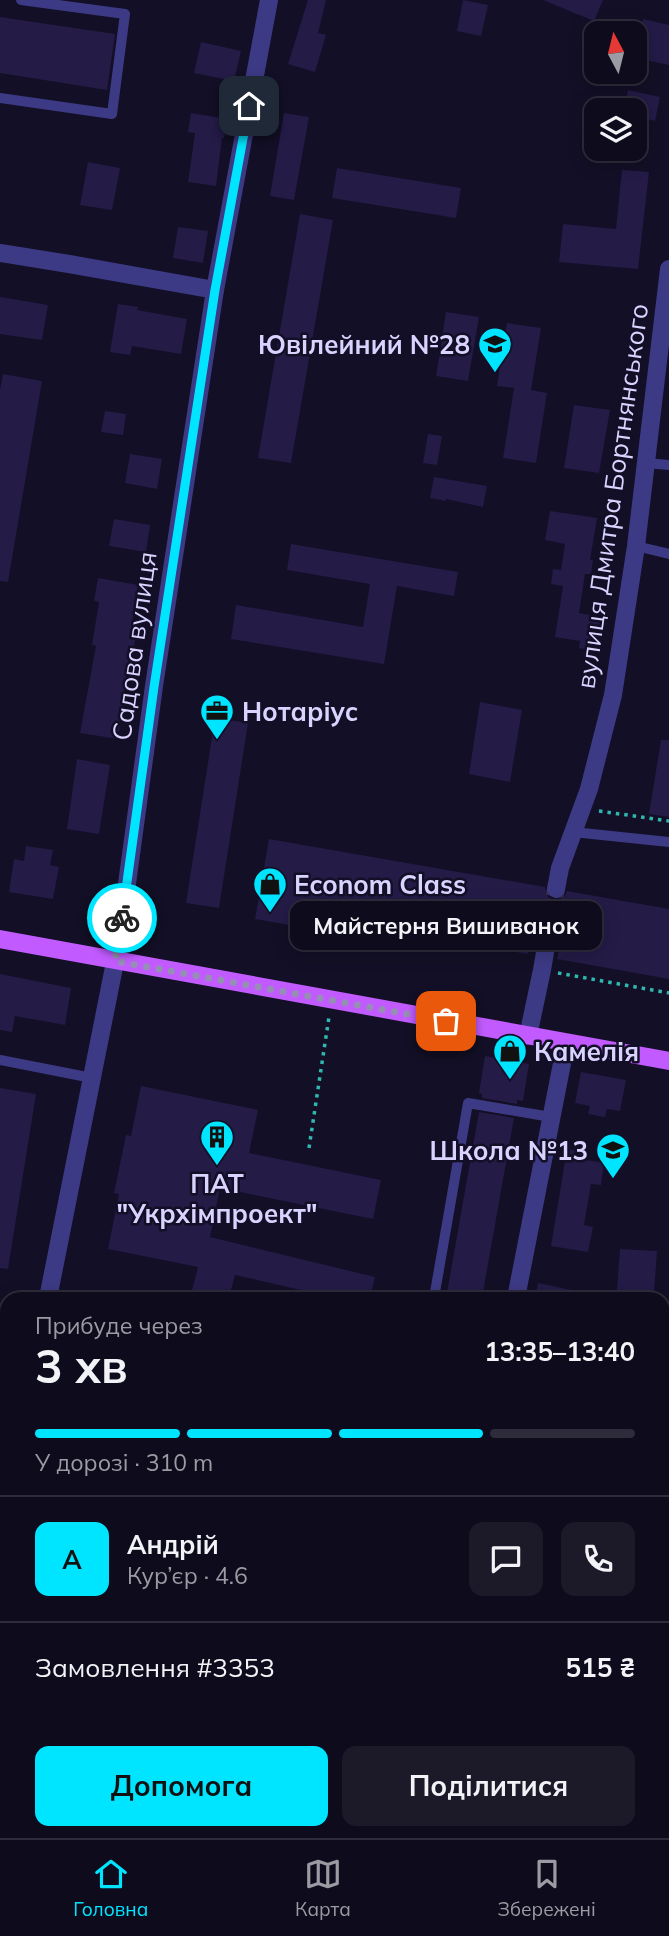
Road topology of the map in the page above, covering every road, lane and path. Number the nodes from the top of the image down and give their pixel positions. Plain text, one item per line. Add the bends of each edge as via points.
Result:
1 (21, 0) edge
2 (269, 0) edge
3 (0, 98) edge
4 (0, 253) edge
5 (669, 270) edge
6 (215, 290) junction
7 (646, 463) junction
8 (669, 465) edge
9 (636, 546) junction
10 (669, 554) edge
11 (593, 811) dead end
12 (669, 821) edge
13 (573, 832) junction
14 (669, 842) edge
15 (556, 889) tunnel mouth
16 (550, 923) tunnel mouth
17 (0, 939) edge
18 (115, 961) junction
19 (542, 970) junction
20 (669, 993) edge
21 (329, 1017) dead end
22 (528, 1036) junction
23 (566, 1044) junction
24 (0, 1059) edge
25 (669, 1061) edge
26 (92, 1078) junction
27 (551, 1117) junction
28 (309, 1147) dead end
29 (49, 1292) edge
30 (435, 1292) edge
31 (517, 1292) edge

1 - 3 lane via 125,14 112,114
2 - 6 street, Садова вулиця
4 - 6 street
5 - 7 street, вулиця Дмитра Бортнянського
6 - 18 street, Садова вулиця
7 - 8 lane
7 - 9 street, вулиця Дмитра Бортнянського
9 - 10 lane
9 - 13 street, вулиця Дмитра Бортнянського via 613,695
11 - 12 path
13 - 14 lane
13 - 15 street, вулиця Дмитра Бортнянського
16 - 19 street
17 - 18 main road
18 - 22 main road
18 - 26 street, Садова вулиця
19 - 20 path
19 - 22 street
21 - 28 path
22 - 23 main road
23 - 25 main road
23 - 27 street
24 - 26 lane
26 - 29 street, Садова вулиця
27 - 30 lane via 468,1103
27 - 31 street

